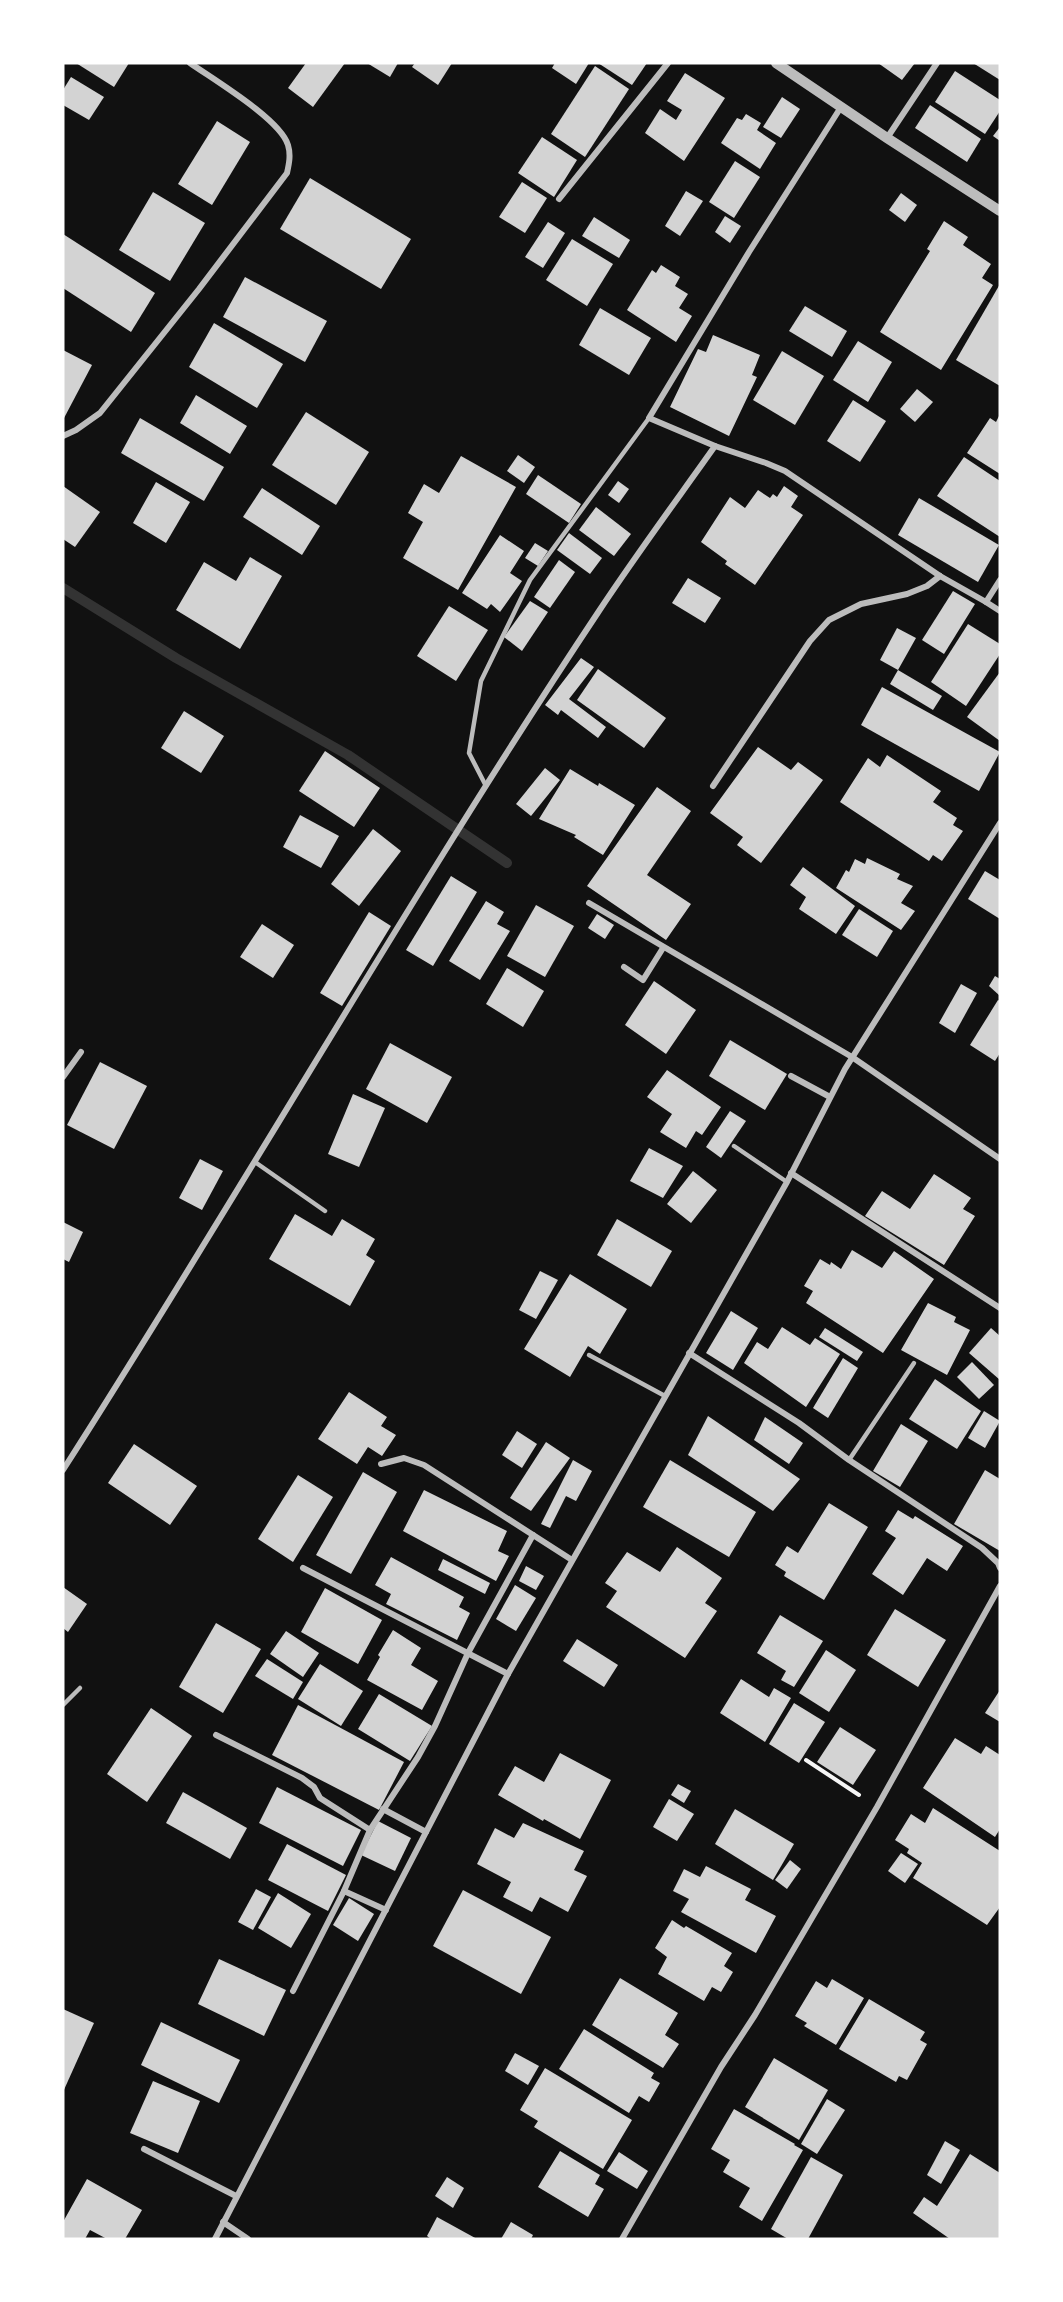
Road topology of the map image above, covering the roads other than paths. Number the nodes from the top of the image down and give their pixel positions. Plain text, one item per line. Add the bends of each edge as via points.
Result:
1 (190, 63) edge
2 (668, 63) edge
3 (776, 63) edge
4 (937, 63) edge
5 (841, 106) junction
6 (886, 138) junction
7 (559, 199) dead end
8 (1000, 211) edge
9 (649, 418) junction
10 (63, 436) edge
11 (715, 446) junction
12 (940, 576) junction
13 (1000, 580) edge
14 (986, 602) junction
15 (1000, 611) edge
16 (487, 786) junction
17 (713, 786) dead end
18 (1000, 823) edge
19 (589, 903) dead end
20 (663, 948) junction
21 (624, 967) dead end
22 (81, 1052) dead end
23 (852, 1057) junction
24 (791, 1076) dead end
25 (63, 1077) edge
26 (830, 1097) junction
27 (734, 1146) dead end
28 (1000, 1159) edge
29 (255, 1162) junction
30 (791, 1173) junction
31 (787, 1182) junction
32 (325, 1211) dead end
33 (1000, 1308) edge
34 (689, 1353) junction
35 (589, 1355) dead end
36 (914, 1363) dead end
37 (665, 1396) junction
38 (849, 1460) junction
39 (381, 1464) dead end
40 (63, 1470) edge
41 (533, 1535) junction
42 (573, 1560) junction
43 (303, 1568) dead end
44 (1000, 1568) edge
45 (1000, 1586) edge
46 (468, 1653) junction
47 (508, 1674) junction
48 (80, 1688) dead end
49 (63, 1705) edge
50 (216, 1735) dead end
51 (383, 1809) junction
52 (370, 1830) junction
53 (426, 1832) junction
54 (344, 1891) junction
55 (386, 1910) junction
56 (293, 1991) dead end
57 (144, 2149) dead end
58 (236, 2196) junction
59 (224, 2222) junction
60 (215, 2239) edge
61 (248, 2239) edge
62 (621, 2239) edge

1 - 10 street via 280,131 290,160 287,173 100,413
2 - 7 street
3 - 5 street
4 - 6 street
5 - 6 street
5 - 9 street
6 - 8 street
9 - 11 street
9 - 16 lane via 530,580 481,681 469,753
11 - 12 street via 785,471
11 - 16 street via 600,609
12 - 14 street
12 - 17 street via 907,594 861,604 829,620 810,641
13 - 14 street
14 - 15 street
16 - 29 street
18 - 23 street
19 - 20 street
20 - 21 street via 643,980
20 - 23 street
22 - 25 street
23 - 26 street
23 - 28 street
24 - 26 street
26 - 30 street
27 - 31 lane
29 - 32 lane
29 - 40 street
30 - 31 street
30 - 33 street
31 - 34 street
34 - 37 street
34 - 38 street
35 - 37 lane
36 - 38 lane
37 - 42 street
38 - 44 street via 982,1548
39 - 41 street via 405,1458 424,1465
41 - 42 street
41 - 46 street
42 - 47 street
43 - 46 street
45 - 62 street via 877,1807
46 - 47 street
46 - 51 street via 435,1726
47 - 53 street
48 - 49 lane
50 - 52 street via 302,1778 320,1798
51 - 52 street
51 - 53 street
52 - 54 street
53 - 55 street
54 - 55 street
54 - 56 street
55 - 58 street
57 - 58 street
58 - 59 street
59 - 60 street
59 - 61 street

